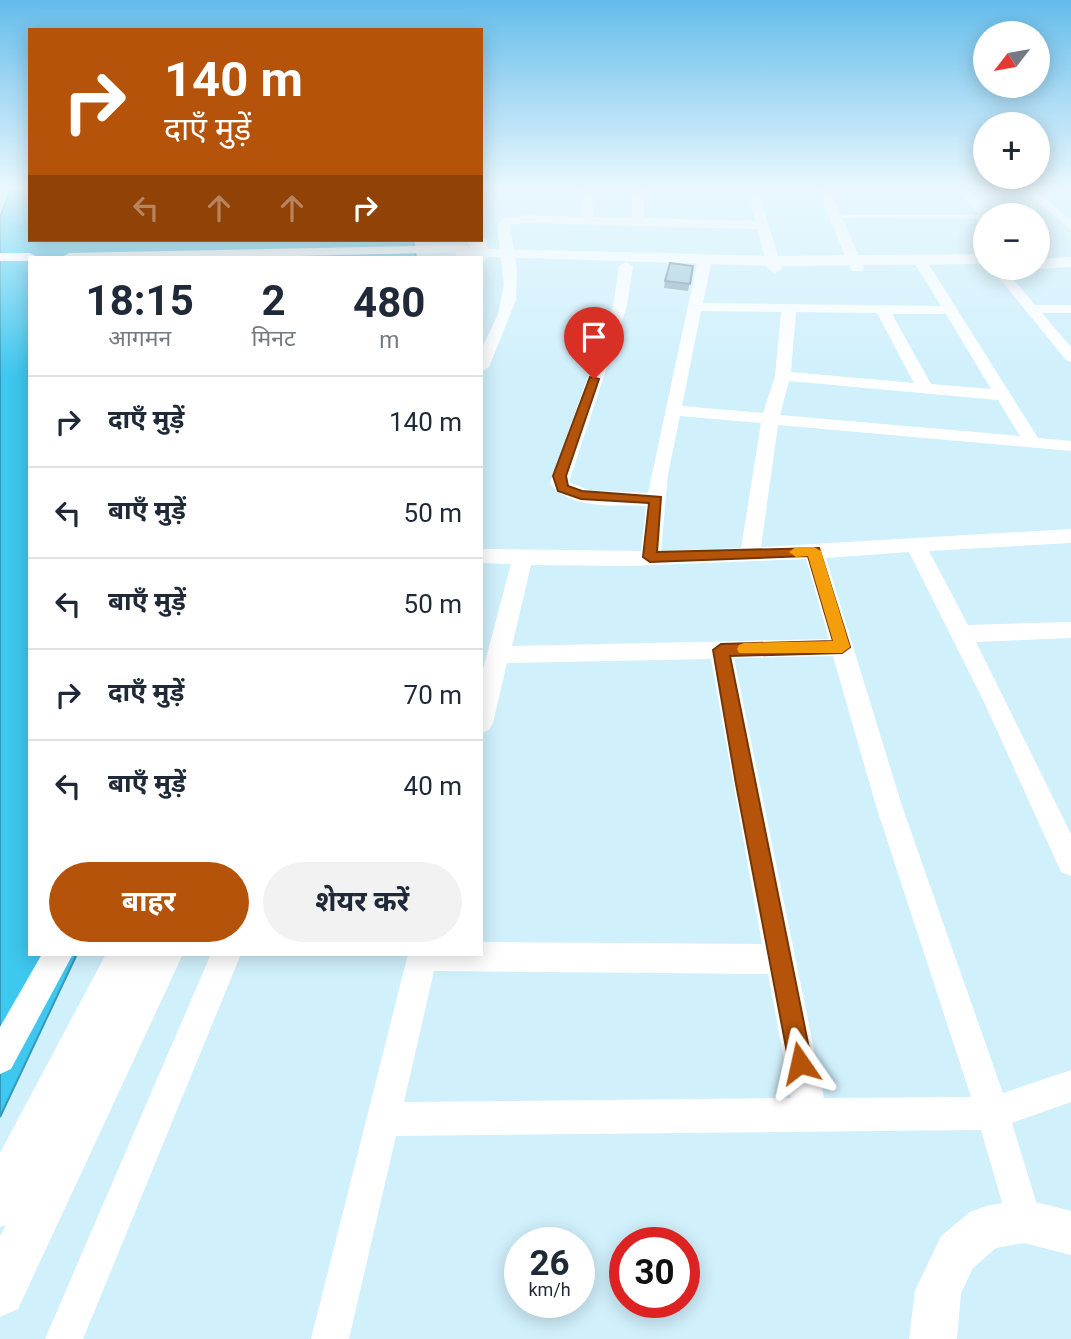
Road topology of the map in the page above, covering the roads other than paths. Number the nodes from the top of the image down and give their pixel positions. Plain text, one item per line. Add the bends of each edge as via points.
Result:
1 (508, 249) edge
2 (768, 249) edge
3 (851, 249) edge
4 (471, 252) edge
5 (142, 256) edge
6 (1071, 256) edge
7 (0, 257) edge
8 (28, 257) edge
9 (1050, 257) edge
10 (510, 258) junction
11 (973, 259) edge
12 (1071, 262) edge
13 (705, 263) junction
14 (1050, 263) edge
15 (857, 264) junction
16 (773, 265) junction
17 (973, 265) edge
18 (626, 266) junction
19 (923, 266) junction
20 (1007, 280) edge
21 (695, 307) junction
22 (789, 308) junction
23 (882, 309) junction
24 (1031, 309) junction
25 (1071, 309) edge
26 (948, 310) junction
27 (1071, 357) edge
28 (483, 363) edge
29 (783, 376) junction
30 (925, 388) junction
31 (1002, 396) junction
32 (672, 410) junction
33 (770, 419) junction
34 (1033, 443) junction
35 (1071, 446) edge
36 (656, 500) junction
37 (1071, 536) edge
38 (916, 546) junction
39 (814, 551) junction
40 (750, 554) junction
41 (483, 556) edge
42 (650, 557) junction
43 (523, 558) junction
44 (1071, 630) edge
45 (961, 634) junction
46 (842, 647) junction
47 (721, 650) junction
48 (498, 655) junction
49 (483, 715) edge
50 (1071, 863) edge
51 (57, 956) edge
52 (127, 956) edge
53 (162, 956) edge
54 (225, 956) edge
55 (423, 956) edge
56 (483, 956) edge
57 (780, 959) junction
58 (0, 1058) edge
59 (1071, 1086) edge
60 (993, 1113) junction
61 (811, 1115) junction
62 (382, 1119) junction
63 (0, 1203) edge
64 (1024, 1221) junction
65 (1071, 1233) edge
66 (0, 1291) edge
67 (64, 1339) edge
68 (330, 1339) edge
69 (933, 1339) edge

1 - 10 street
2 - 16 street
3 - 15 street
4 - 5 street
4 - 10 street
6 - 9 street
7 - 8 street
10 - 13 street
10 - 18 street
10 - 28 street via 508,309
11 - 15 street
12 - 14 street
13 - 16 street
13 - 18 street
13 - 21 street
15 - 16 street
15 - 19 street
17 - 19 street
18 - 36 street via 620,306 559,483 581,495
19 - 26 street
20 - 24 street
21 - 22 street
21 - 32 street
22 - 23 street
22 - 29 street
23 - 26 street
23 - 30 street
24 - 25 street
24 - 27 street
26 - 31 street
29 - 30 street
29 - 33 street
30 - 31 street
31 - 34 street
32 - 33 street
32 - 36 street
33 - 34 street
33 - 40 street
34 - 35 street
36 - 42 street
37 - 38 street
38 - 39 street
38 - 45 street
39 - 40 street
39 - 46 street
40 - 42 street
41 - 43 street
42 - 43 street
43 - 48 street
44 - 45 street
45 - 50 street
46 - 47 street
46 - 60 street via 889,806
47 - 48 street
47 - 57 street
48 - 49 street
51 - 58 street
52 - 63 main road
53 - 66 main road
54 - 67 street
55 - 62 street
56 - 57 street
57 - 61 street
59 - 60 street
60 - 61 street
60 - 64 street
61 - 62 street
62 - 68 street
64 - 65 street
64 - 69 street via 986,1228 957,1252 938,1291

